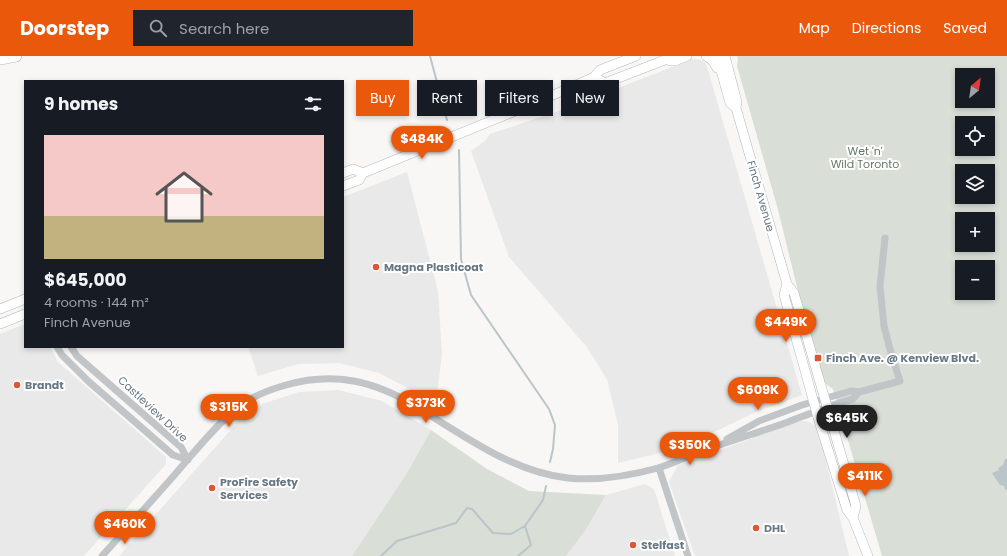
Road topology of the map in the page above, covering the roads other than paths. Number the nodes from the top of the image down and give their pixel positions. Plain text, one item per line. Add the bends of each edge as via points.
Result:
1 (16, 56) edge
2 (636, 56) edge
3 (675, 56) edge
4 (687, 56) edge
5 (706, 56) edge
6 (717, 56) edge
7 (725, 56) edge
8 (0, 59) edge
9 (664, 60) junction
10 (594, 77) junction
11 (733, 106) junction
12 (344, 173) edge
13 (363, 173) junction
14 (344, 186) edge
15 (885, 238) dead end
16 (787, 284) junction
17 (24, 299) edge
18 (0, 309) edge
19 (24, 314) edge
20 (0, 324) edge
21 (58, 348) edge
22 (72, 348) edge
23 (96, 372) junction
24 (88, 381) junction
25 (814, 401) junction
26 (826, 403) junction
27 (816, 411) junction
28 (714, 447) junction
29 (188, 460) junction
30 (659, 468) junction
31 (853, 518) junction
32 (102, 556) edge
33 (688, 556) edge
34 (868, 556) edge

1 - 8 highway
2 - 10 main road via 600,70
3 - 9 main road
4 - 9 main road via 675,61
5 - 11 main road via 715,63 727,99
6 - 11 main road, Finch Avenue
7 - 11 main road, Finch Avenue via 738,102
9 - 10 main road via 605,83
10 - 13 main road
11 - 16 main road, Finch Avenue
12 - 13 main road via 353,169
13 - 14 main road via 359,180
15 - 26 street via 880,286 884,326 900,381 859,392 853,398
16 - 25 main road, Finch Avenue via 784,295
16 - 26 main road, Finch Avenue via 794,293
17 - 18 main road
19 - 20 main road
21 - 24 street, Castleview Drive
22 - 23 street, Castleview Drive
23 - 24 street
23 - 29 street, Castleview Drive via 181,447
24 - 29 street, Castleview Drive via 174,455
25 - 26 street
25 - 27 main road, Finch Avenue
25 - 28 street via 759,421
26 - 27 street
26 - 31 main road, Finch Avenue via 856,506
27 - 28 street
27 - 31 main road, Finch Avenue via 847,510
28 - 30 street
29 - 30 street via 224,420 251,399 295,382 312,378 336,378 376,386 414,405 509,462 539,472 567,478 594,479
29 - 32 street
30 - 33 street
31 - 34 main road, Finch Avenue

